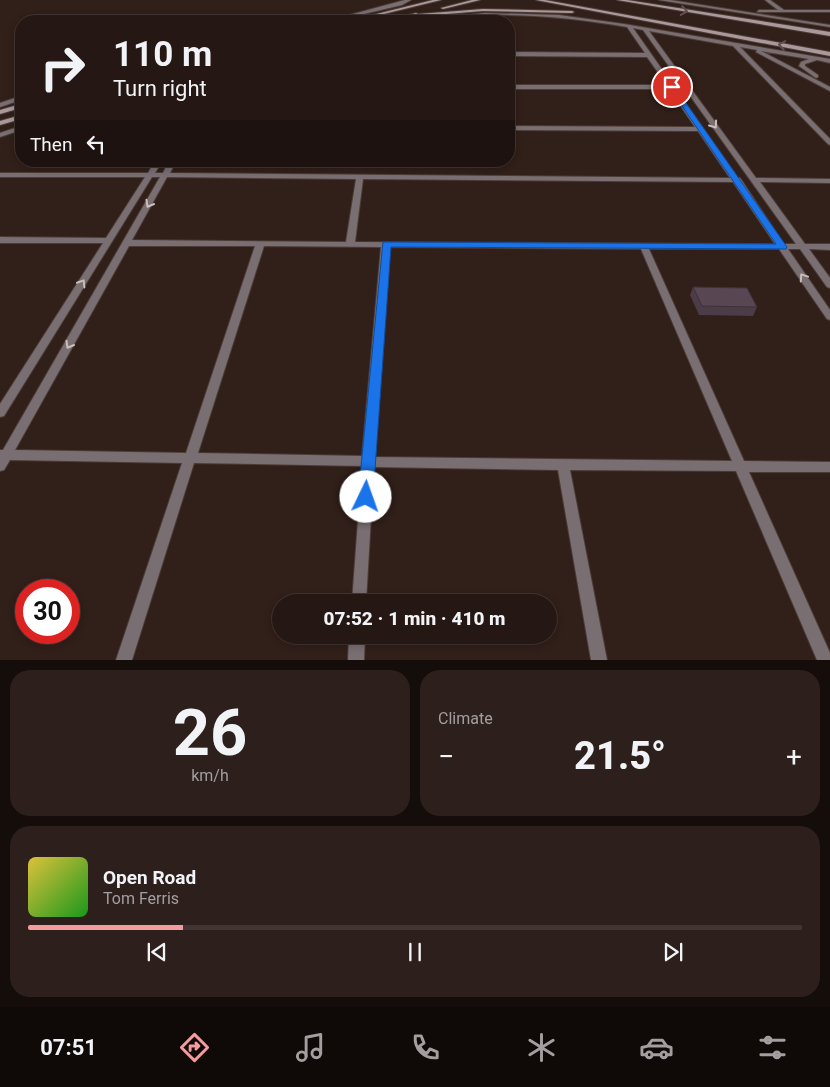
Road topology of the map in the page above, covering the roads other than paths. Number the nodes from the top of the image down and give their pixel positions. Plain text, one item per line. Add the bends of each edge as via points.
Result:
1 (409, 0) edge
2 (422, 0) edge
3 (439, 0) edge
4 (478, 0) edge
5 (538, 0) edge
6 (619, 0) edge
7 (631, 0) edge
8 (661, 0) edge
9 (767, 0) edge
10 (643, 4) junction
11 (412, 6) junction
12 (782, 10) junction
13 (830, 11) edge
14 (733, 12) junction
15 (613, 14) junction
16 (354, 15) edge
17 (375, 15) edge
18 (415, 15) edge
19 (428, 15) edge
20 (476, 15) edge
21 (629, 26) junction
22 (830, 26) edge
23 (645, 29) junction
24 (830, 34) edge
25 (734, 44) junction
26 (751, 47) junction
27 (515, 54) edge
28 (830, 54) edge
29 (650, 55) junction
30 (819, 59) junction
31 (830, 61) edge
32 (830, 83) edge
33 (515, 87) edge
34 (672, 87) junction
35 (830, 89) edge
36 (15, 100) edge
37 (0, 105) edge
38 (15, 108) edge
39 (0, 112) edge
40 (15, 119) edge
41 (0, 123) edge
42 (515, 128) edge
43 (701, 129) junction
44 (15, 130) edge
45 (0, 135) edge
46 (830, 142) edge
47 (155, 167) edge
48 (170, 167) edge
49 (0, 175) edge
50 (150, 175) junction
51 (166, 175) junction
52 (360, 177) junction
53 (737, 180) junction
54 (753, 180) junction
55 (830, 181) edge
56 (0, 240) edge
57 (109, 241) junction
58 (127, 244) junction
59 (260, 244) junction
60 (350, 244) junction
61 (386, 244) junction
62 (644, 246) junction
63 (782, 247) junction
64 (802, 247) junction
65 (830, 247) edge
66 (830, 285) edge
67 (830, 317) edge
68 (0, 413) edge
69 (3, 455) edge
70 (191, 459) junction
71 (368, 462) junction
72 (563, 465) junction
73 (0, 466) edge
74 (740, 466) junction
75 (830, 467) edge
76 (360, 594) edge
77 (357, 644) edge
78 (124, 660) edge
79 (356, 660) edge
80 (599, 660) edge
81 (826, 660) edge

1 - 16 street
2 - 11 main road
3 - 11 main road
4 - 18 main road
5 - 15 main road
6 - 10 main road
7 - 10 main road
8 - 14 street
9 - 12 street
10 -> 24 main road
11 - 17 main road
12 - 13 street
12 - 14 street
14 - 22 street
15 - 19 main road via 510,10
28 -> 15 main road
20 - 21 street via 568,17
21 - 23 street
21 - 29 street
23 - 25 street
23 -> 54 street
25 - 26 street
25 - 46 street
26 - 30 street
26 - 35 street
27 - 29 street
29 - 34 street
30 - 31 street
30 - 32 street via 809,60 802,66
33 - 34 street
34 - 43 street
36 - 37 street
38 - 39 main road
40 - 41 main road
42 - 43 street
43 - 53 street
44 - 45 street
47 - 50 street
48 - 51 street
49 - 50 street
50 - 51 street
50 - 57 street
51 - 52 street
51 -> 58 street
52 - 53 street
52 - 60 street
53 - 63 street
54 - 55 street
54 - 64 street
56 - 57 street
68 -> 57 street
58 - 59 street
58 -> 69 street
59 - 60 street
59 - 70 street
60 - 61 street
61 - 62 street
61 - 71 street
62 - 63 street
62 - 74 street
63 - 64 street
67 -> 63 street
64 - 65 street
64 - 66 street
69 - 70 street
69 - 73 street
70 - 71 street
70 - 78 street
71 - 72 street
71 - 76 street
72 - 74 street
72 - 80 street
74 - 75 street
74 - 81 street
77 - 79 street

